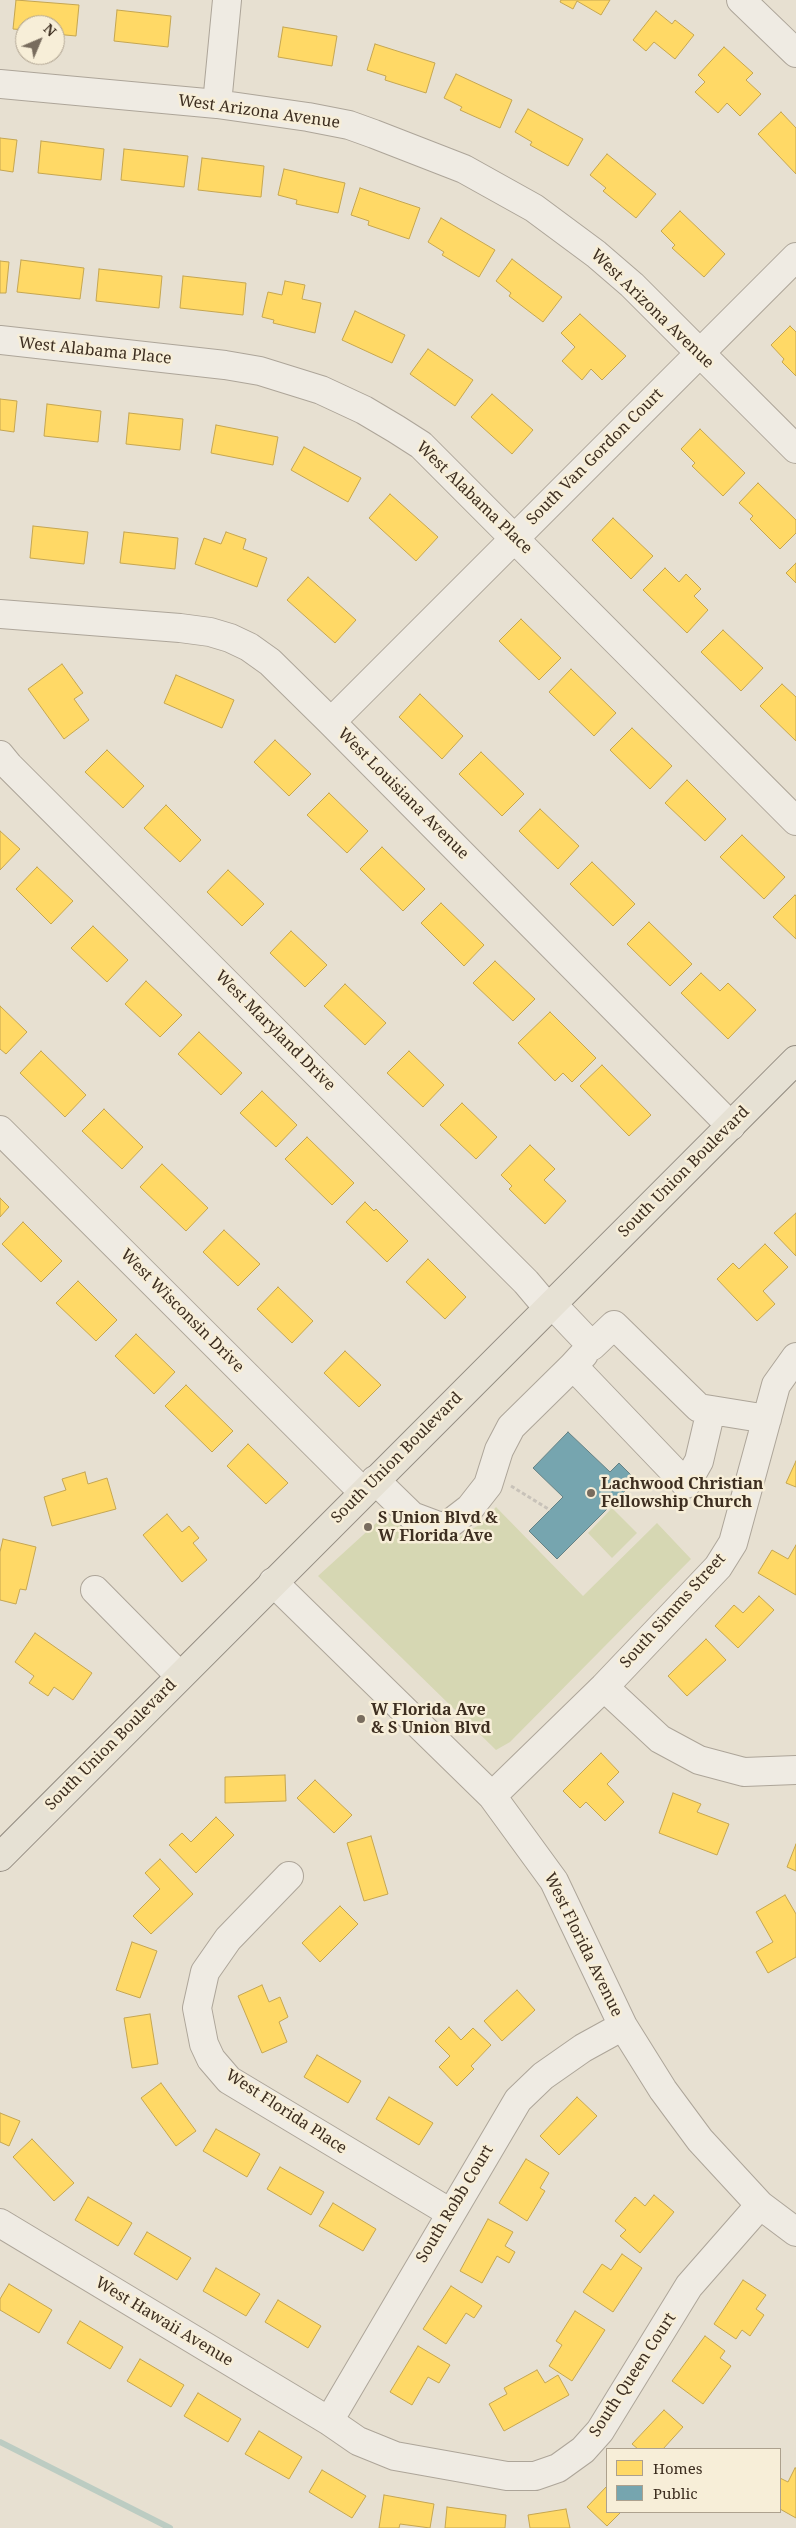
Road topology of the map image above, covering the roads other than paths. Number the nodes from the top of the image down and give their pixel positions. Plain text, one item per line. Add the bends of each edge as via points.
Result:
1 (227, 0) edge
2 (741, 0) edge
3 (796, 53) edge
4 (0, 84) edge
5 (217, 104) junction
6 (796, 256) edge
7 (0, 340) edge
8 (699, 353) junction
9 (796, 449) edge
10 (515, 537) junction
11 (0, 614) edge
12 (332, 722) junction
13 (0, 755) edge
14 (796, 820) edge
15 (796, 1060) edge
16 (730, 1126) junction
17 (0, 1130) edge
18 (550, 1306) junction
19 (592, 1346) junction
20 (796, 1357) edge
21 (572, 1366) junction
22 (711, 1410) junction
23 (767, 1419) junction
24 (369, 1486) junction
25 (273, 1582) junction
26 (94, 1590) dead end
27 (180, 1676) junction
28 (604, 1687) junction
29 (796, 1770) edge
30 (492, 1796) junction
31 (0, 1857) edge
32 (289, 1876) dead end
33 (623, 2026) junction
34 (760, 2205) junction
35 (450, 2212) junction
36 (0, 2223) edge
37 (796, 2232) edge
38 (329, 2421) junction

1 - 5 street
2 - 3 street
4 - 5 street, West Arizona Avenue
5 - 8 street, West Arizona Avenue via 349,125 464,169 534,208 574,237 632,285
6 - 8 street, South Van Gordon Court
7 - 10 street, West Alabama Place via 225,365 270,374 321,390 364,410 421,445
8 - 9 street, West Arizona Avenue
8 - 10 street, South Van Gordon Court
10 - 12 street, South Van Gordon Court
10 - 14 street, West Alabama Place
11 - 12 street, West Louisiana Avenue via 180,628 230,638 270,662
12 - 16 street, West Louisiana Avenue
13 - 18 street, West Maryland Drive
15 - 16 main road, South Union Boulevard
16 - 18 main road, South Union Boulevard
17 - 24 street, West Wisconsin Drive
18 - 19 street, West Maryland Drive
18 - 24 main road, South Union Boulevard
19 - 21 street
19 - 22 street via 614,1325 699,1408
20 - 23 street, South Simms Street via 776,1385
21 - 22 street via 686,1484 699,1461
21 - 24 street, West Wisconsin Drive via 511,1427 499,1450 488,1485 470,1508 444,1528 412,1516
22 - 23 street
23 - 28 street, South Simms Street via 733,1543 718,1567
24 - 25 main road, South Union Boulevard
25 - 27 main road, South Union Boulevard
25 - 30 street, West Florida Avenue
26 - 27 street
27 - 31 main road, South Union Boulevard
28 - 29 street via 660,1739 699,1760 744,1772
28 - 30 street, South Simms Street
30 - 33 street, West Florida Avenue via 554,1881
32 - 35 street, West Florida Place via 228,1939 205,1972 197,2008 204,2044 211,2059 229,2080
33 - 34 street, West Florida Avenue via 663,2090 700,2140
33 - 35 street, South Robb Court via 575,2053 543,2076 518,2100
34 - 37 street, West Florida Avenue
34 - 38 street, South Queen Court via 689,2286 600,2431 583,2450 558,2468 535,2476 507,2476 395,2456 358,2441
35 - 38 street, South Robb Court
36 - 38 street, West Hawaii Avenue

